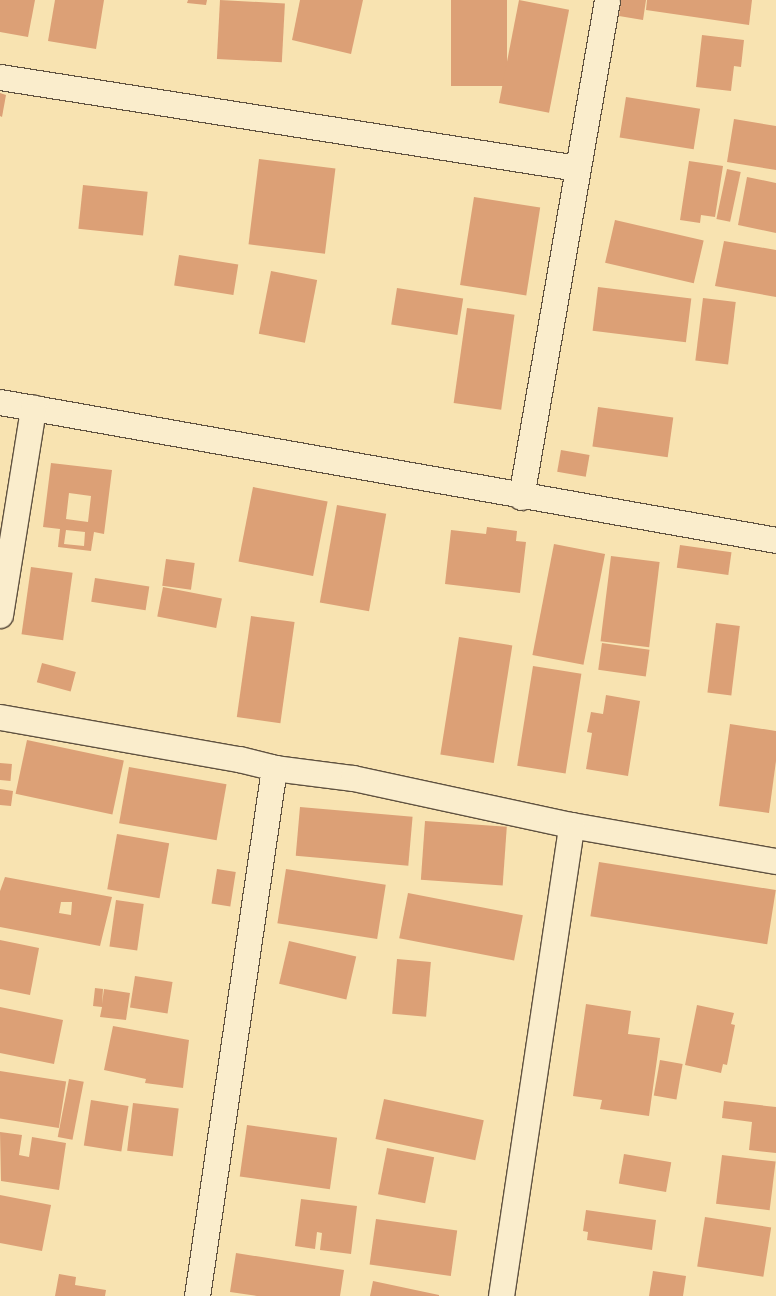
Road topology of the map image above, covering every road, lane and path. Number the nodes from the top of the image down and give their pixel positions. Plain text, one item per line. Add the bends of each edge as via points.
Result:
1 (607, 0) edge
2 (0, 77) edge
3 (577, 168) junction
4 (0, 402) edge
5 (33, 408) junction
6 (521, 497) junction
7 (776, 540) edge
8 (0, 615) edge
9 (0, 717) edge
10 (274, 768) junction
11 (571, 825) junction
12 (776, 861) edge
13 (197, 1296) edge
14 (501, 1296) edge

1 - 3 street
2 - 3 street
3 - 6 street
4 - 5 street
5 - 6 street
5 - 8 street
6 - 7 street
9 - 10 street
10 - 11 street via 353,778
10 - 13 street
11 - 12 street
11 - 14 street

